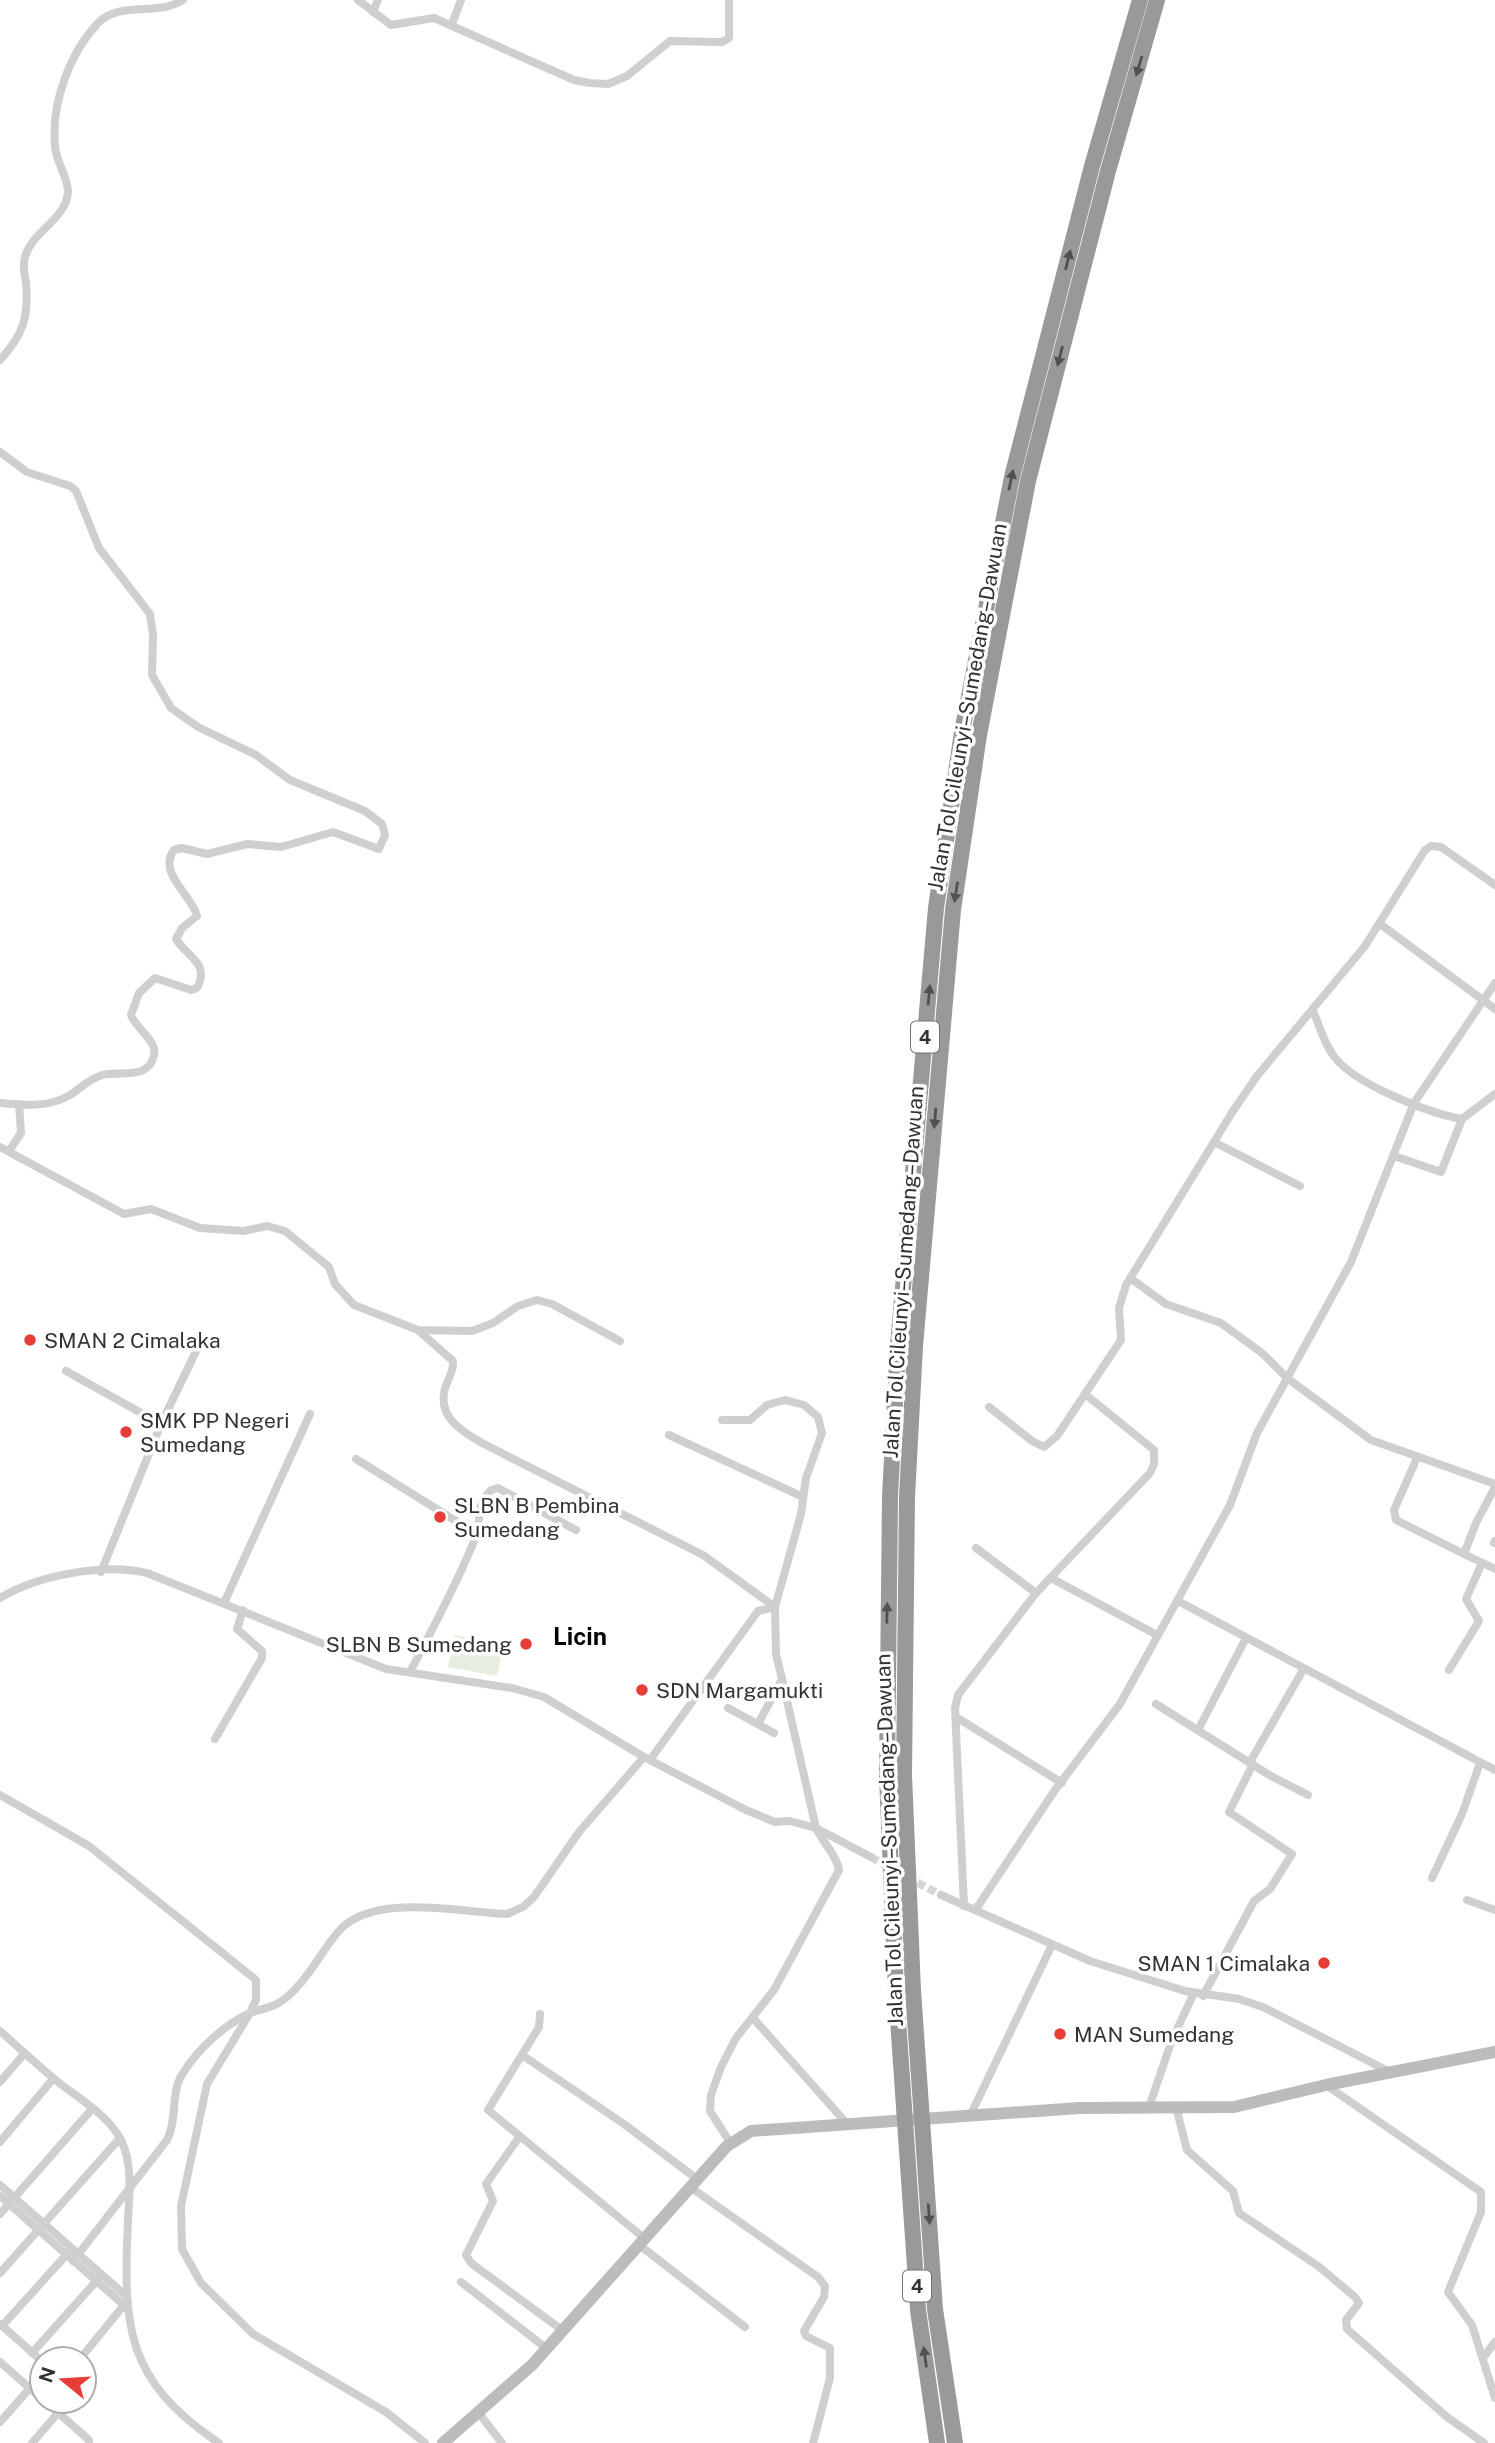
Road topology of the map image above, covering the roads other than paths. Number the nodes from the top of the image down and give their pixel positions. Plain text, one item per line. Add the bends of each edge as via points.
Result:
1 (183, 0) edge
2 (359, 0) edge
3 (378, 0) edge
4 (461, 0) edge
5 (729, 0) edge
6 (1140, 0) edge
7 (1157, 0) edge
8 (373, 12) junction
9 (452, 24) junction
10 (0, 360) edge
11 (0, 452) edge
12 (1495, 885) edge
13 (1380, 923) junction
14 (1495, 983) edge
15 (1483, 999) junction
16 (1495, 1009) edge
17 (1314, 1011) junction
18 (1495, 1094) edge
19 (0, 1103) edge
20 (1414, 1103) junction
21 (19, 1104) junction
22 (1462, 1119) junction
23 (1214, 1142) junction
24 (4, 1149) edge
25 (1394, 1156) junction
26 (1300, 1186) dead end
27 (1130, 1278) junction
28 (418, 1330) junction
29 (620, 1341) dead end
30 (200, 1343) dead end
31 (66, 1371) dead end
32 (1287, 1378) junction
33 (1085, 1394) junction
34 (989, 1407) dead end
35 (310, 1414) dead end
36 (722, 1420) dead end
37 (161, 1424) junction
38 (669, 1435) dead end
39 (1417, 1458) junction
40 (356, 1459) dead end
41 (1495, 1486) edge
42 (803, 1497) junction
43 (576, 1530) dead end
44 (477, 1534) junction
45 (976, 1548) dead end
46 (1464, 1553) junction
47 (1482, 1563) junction
48 (1495, 1569) edge
49 (101, 1572) junction
50 (1051, 1578) junction
51 (1036, 1593) junction
52 (0, 1598) edge
53 (1178, 1601) junction
54 (224, 1603) junction
55 (775, 1607) junction
56 (243, 1610) junction
57 (1157, 1635) junction
58 (1245, 1638) junction
59 (1303, 1670) junction
60 (1449, 1670) dead end
61 (410, 1672) junction
62 (782, 1679) junction
63 (1156, 1704) dead end
64 (728, 1708) dead end
65 (957, 1717) junction
66 (758, 1724) junction
67 (1198, 1730) junction
68 (774, 1732) dead end
69 (215, 1739) dead end
70 (647, 1759) junction
71 (1252, 1763) junction
72 (1480, 1763) junction
73 (1495, 1770) edge
74 (1062, 1783) junction
75 (0, 1795) edge
76 (1308, 1795) dead end
77 (816, 1828) junction
78 (871, 1857) tunnel mouth
79 (1433, 1878) dead end
80 (941, 1895) tunnel mouth
81 (1467, 1900) dead end
82 (964, 1906) junction
83 (976, 1909) junction
84 (1495, 1910) edge
85 (1052, 1945) junction
86 (1199, 1995) junction
87 (250, 2013) junction
88 (540, 2014) dead end
89 (753, 2018) junction
90 (0, 2031) edge
91 (1495, 2052) edge
92 (25, 2053) junction
93 (522, 2055) junction
94 (1390, 2072) junction
95 (53, 2079) junction
96 (0, 2082) edge
97 (1326, 2085) junction
98 (1149, 2107) junction
99 (1176, 2107) junction
100 (92, 2109) junction
101 (970, 2116) junction
102 (849, 2126) junction
103 (520, 2136) junction
104 (120, 2138) junction
105 (0, 2141) edge
106 (731, 2144) junction
107 (694, 2183) junction
108 (0, 2185) edge
109 (129, 2192) junction
110 (0, 2196) edge
111 (12, 2201) junction
112 (0, 2214) edge
113 (41, 2227) junction
114 (641, 2241) junction
115 (72, 2254) junction
116 (0, 2273) edge
117 (99, 2278) junction
118 (460, 2282) dead end
119 (125, 2295) junction
120 (125, 2306) junction
121 (1, 2325) edge
122 (745, 2327) dead end
123 (562, 2330) junction
124 (1495, 2342) edge
125 (39, 2345) edge
126 (92, 2345) edge
127 (546, 2348) junction
128 (28, 2349) edge
129 (1483, 2358) junction
130 (1, 2364) edge
131 (28, 2386) edge
132 (28, 2390) edge
133 (1495, 2398) edge
134 (477, 2411) junction
135 (56, 2415) edge
136 (60, 2415) edge
137 (0, 2422) edge
138 (32, 2443) edge
139 (89, 2443) edge
140 (219, 2443) edge
141 (425, 2443) edge
142 (443, 2443) edge
143 (502, 2443) edge
144 (813, 2443) edge
145 (937, 2443) edge
146 (955, 2443) edge
147 (1484, 2443) edge

1 - 10 street via 169,8 108,16 66,73 55,146 68,187 66,201 28,248 23,262 27,317 18,340
2 - 8 street
3 - 8 street
4 - 9 street
5 - 9 street via 729,38 722,42 670,41 627,76 608,84 574,80
145 -> 6 highway, Jalan Tol Cileunyi–Sumedang–Dawuan / 4 via 918,2311 887,1776 890,1496 898,1345 936,908 962,732 1012,477
7 -> 146 highway, Jalan Tol Cileunyi–Sumedang–Dawuan / 4 via 1028,481 979,735 953,910 915,1346 907,1497 904,1775 935,2309
8 - 9 street via 391,25 434,18
11 - 21 street via 26,472 76,491 99,548 150,614 152,675 171,708 198,727 256,755 290,780 365,811 382,824 385,835 379,849 333,832 281,847 247,844 207,854 173,850 168,859 170,869 197,913 176,939 202,967 197,988 155,978 139,993 131,1015 155,1049 142,1072 109,1073 55,1101
12 - 13 street via 1441,847 1431,846
13 - 15 street
13 - 17 street
14 - 15 street
15 - 16 street
15 - 20 street
17 - 20 street via 1329,1049 1344,1068
17 - 23 street via 1257,1076
18 - 22 street
19 - 21 street
20 - 22 street
20 - 25 street
21 - 24 street via 21,1133
22 - 25 street via 1441,1172
23 - 26 street
23 - 27 street
24 - 28 street via 124,1214 151,1209 200,1228 244,1231 267,1226 285,1231 328,1266 335,1283 354,1305
25 - 32 street via 1351,1262
27 - 32 street via 1166,1304 1221,1323
27 - 33 street via 1119,1308 1121,1340
28 - 29 street via 472,1331 537,1300
28 - 55 street via 453,1361 443,1402 456,1426 703,1555
30 - 37 street
31 - 37 street
32 - 39 street via 1357,1432
32 - 53 street via 1257,1433 1230,1505
33 - 34 street via 1057,1436 1044,1447
33 - 50 street via 1154,1450 1154,1464
35 - 54 street
36 - 42 street via 750,1420 767,1405 785,1400 804,1405 818,1417 822,1433
37 - 49 street
38 - 42 street
39 - 41 street
39 - 46 street via 1394,1510 1396,1520
40 - 44 street
41 - 46 street
42 - 55 street
43 - 44 street via 495,1488 478,1509
44 - 61 street
45 - 51 street
46 - 47 street
47 - 48 street
47 - 60 street via 1466,1599 1479,1621
49 - 52 street via 35,1581
49 - 54 street via 148,1573
50 - 51 street
50 - 57 street
51 - 65 street via 965,1682 958,1695
53 - 57 street
53 - 58 street
54 - 56 street
55 - 62 street via 776,1654
55 - 70 street via 758,1611
56 - 61 street via 376,1665
56 - 69 street via 237,1629 262,1651 262,1658
57 - 74 street via 1120,1704
58 - 59 street
58 - 67 street
59 - 71 street
59 - 72 street
61 - 70 street via 544,1697
62 - 66 street
62 - 77 street
63 - 67 street
64 - 66 street
65 - 74 street
65 - 82 street
66 - 68 street
67 - 71 street
70 - 77 street via 772,1821
70 - 87 street via 579,1832 534,1897 514,1913 402,1908 358,1916 340,1929 280,2003
71 - 76 street
71 - 86 street via 1229,1812 1292,1854 1270,1889 1254,1901
72 - 73 street
72 - 79 street
74 - 83 street
75 - 87 street via 89,1846 251,1974 258,1988
77 - 78 street
77 - 89 street via 839,1870 774,1990
80 - 82 street
81 - 84 street
82 - 83 street
83 - 85 street
85 - 86 street
85 - 101 street
86 - 94 street via 1263,2007
86 - 98 street via 1172,2040
87 - 109 street via 216,2035 183,2072 172,2131
87 - 141 street via 207,2084 181,2206 182,2249 201,2283 253,2334 386,2412
88 - 93 street via 539,2027
89 - 102 street
89 - 106 street via 736,2038 710,2100 712,2118
90 - 92 street
91 - 94 street
92 - 95 street
92 - 96 street
93 - 103 street via 488,2108
93 - 107 street via 624,2124
94 - 97 street
95 - 100 street
95 - 105 street
97 - 99 street via 1234,2107
97 - 129 street via 1481,2193 1481,2211 1447,2292 1472,2325
98 - 99 street
98 - 101 street
99 - 147 street via 1187,2150 1233,2191 1239,2213 1318,2266 1355,2298 1359,2303 1346,2320 1347,2329 1447,2417
100 - 104 street
100 - 111 street
101 - 102 street
102 - 106 street via 761,2128
103 - 114 street
103 - 123 street via 486,2184 493,2201 466,2255
104 - 109 street via 127,2154
104 - 113 street
106 - 107 street
107 - 114 street
107 - 144 street via 825,2286 824,2297 804,2331 830,2348 830,2378
108 - 111 street
109 - 115 street
109 - 119 street
110 - 111 street
111 - 112 street
111 - 113 street
113 - 115 street
113 - 116 street
114 - 122 street
114 - 123 street
115 - 117 street
115 - 121 street
117 - 119 street
117 - 120 street
117 - 125 street
118 - 127 street
119 - 120 street
120 - 126 street
120 - 140 street via 138,2352 154,2384 189,2421
121 - 128 street
123 - 127 street
124 - 129 street
127 - 134 street
129 - 133 street
130 - 131 street
132 - 137 street
134 - 142 street
134 - 143 street
135 - 138 street
136 - 139 street

